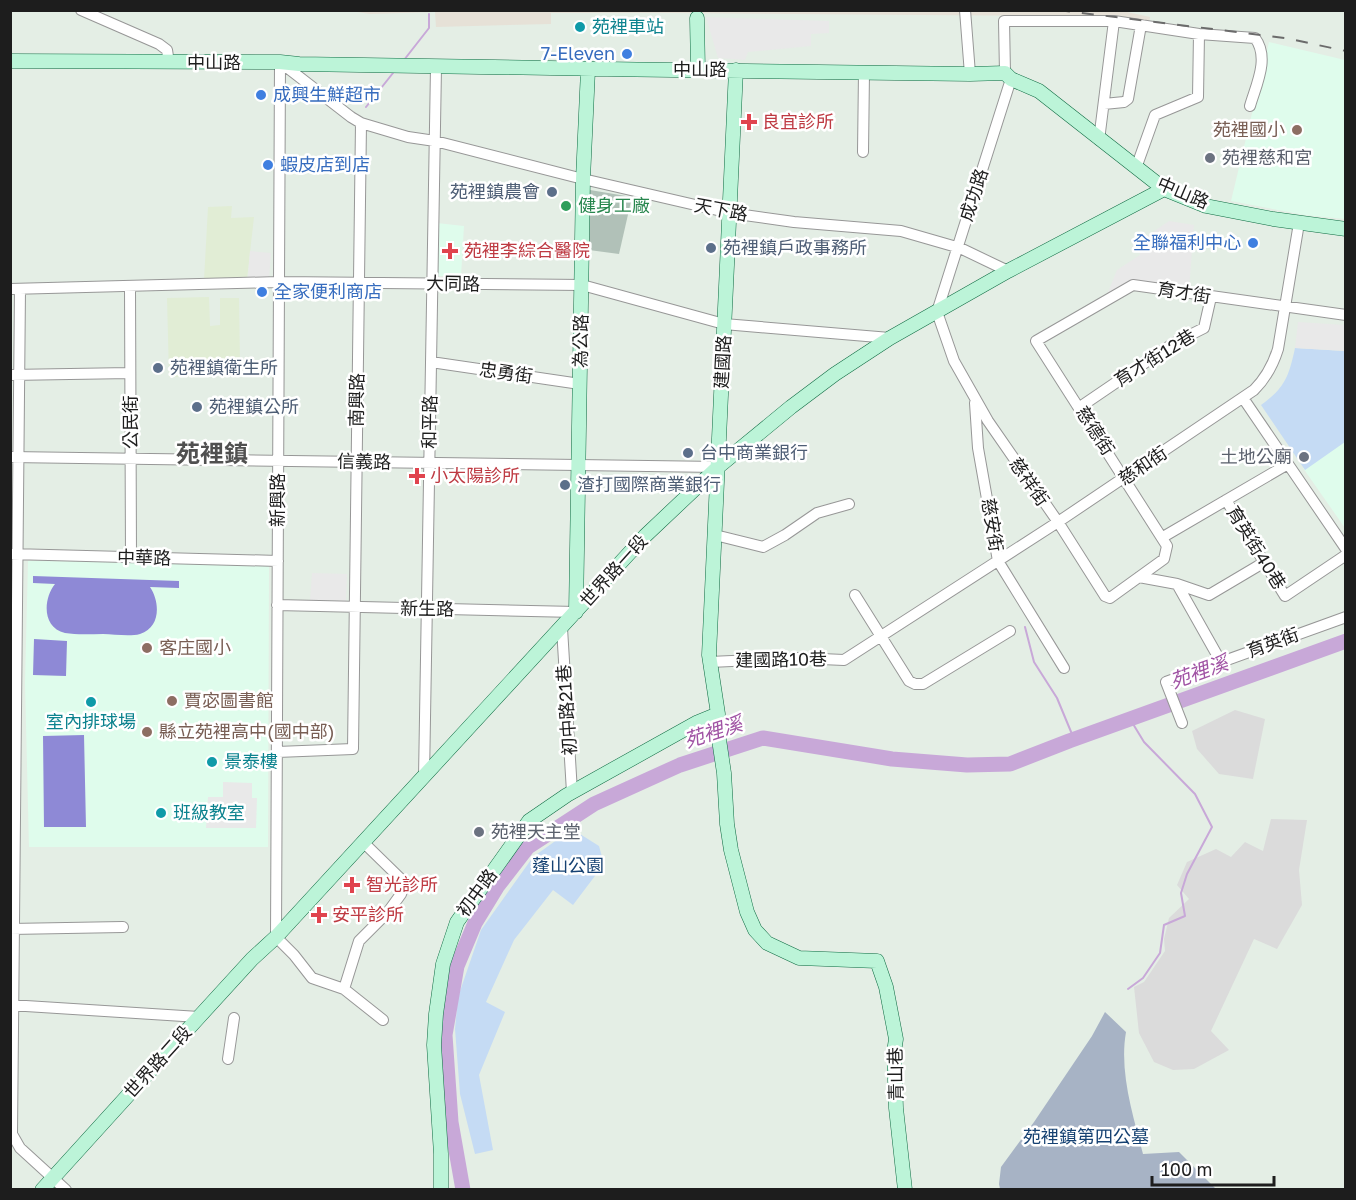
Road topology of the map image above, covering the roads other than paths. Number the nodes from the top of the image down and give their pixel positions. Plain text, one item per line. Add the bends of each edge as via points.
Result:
1 (81, 10) edge
2 (965, 10) edge
3 (697, 18) dead end
4 (1114, 21) junction
5 (1141, 25) junction
6 (1199, 34) junction
7 (10, 61) edge
8 (280, 62) junction
9 (169, 63) junction
10 (436, 67) junction
11 (588, 70) junction
12 (698, 70) junction
13 (736, 70) junction
14 (864, 72) junction
15 (970, 74) junction
16 (1008, 76) junction
17 (1104, 104) junction
18 (1250, 106) dead end
19 (361, 123) junction
20 (1099, 140) junction
21 (435, 141) junction
22 (863, 152) dead end
23 (1136, 168) junction
24 (583, 179) junction
25 (1164, 189) junction
26 (730, 213) junction
27 (1299, 223) junction
28 (1346, 229) edge
29 (957, 247) junction
30 (1008, 271) junction
31 (279, 282) junction
32 (359, 282) junction
33 (433, 284) junction
34 (582, 285) junction
35 (130, 286) junction
36 (15, 289) edge
37 (1211, 297) junction
38 (1285, 307) junction
39 (937, 312) junction
40 (1346, 315) edge
41 (724, 324) junction
42 (890, 338) junction
43 (1036, 340) joint
44 (431, 362) junction
45 (130, 373) junction
46 (15, 374) edge
47 (580, 384) junction
48 (1243, 398) junction
49 (975, 400) junction
50 (1080, 407) junction
51 (14, 457) edge
52 (131, 458) junction
53 (278, 460) junction
54 (357, 462) junction
55 (430, 463) junction
56 (1288, 464) junction
57 (579, 465) junction
58 (718, 467) junction
59 (1125, 478) junction
60 (1226, 500) junction
61 (849, 504) dead end
62 (1058, 522) junction
63 (714, 535) junction
64 (1163, 537) junction
65 (1346, 549) edge
66 (14, 554) edge
67 (1346, 555) edge
68 (131, 557) junction
69 (278, 561) junction
70 (998, 561) junction
71 (1263, 563) junction
72 (1139, 577) junction
73 (1177, 584) junction
74 (855, 595) dead end
75 (14, 602) edge
76 (277, 605) junction
77 (354, 607) junction
78 (427, 609) junction
79 (576, 612) junction
80 (1346, 617) edge
81 (561, 628) junction
82 (1010, 631) dead end
83 (881, 634) junction
84 (709, 659) junction
85 (1221, 662) junction
86 (1064, 668) dead end
87 (718, 720) junction
88 (1182, 723) dead end
89 (277, 752) junction
90 (424, 777) junction
91 (572, 792) junction
92 (363, 842) junction
93 (12, 847) edge
94 (123, 927) dead end
95 (12, 929) edge
96 (276, 937) junction
97 (877, 961) joint
98 (12, 979) edge
99 (344, 989) junction
100 (12, 1005) edge
101 (199, 1017) junction
102 (234, 1018) dead end
103 (383, 1020) dead end
104 (228, 1059) dead end
105 (11, 1104) edge
106 (52, 1179) junction
107 (42, 1190) edge
108 (66, 1190) edge
109 (441, 1190) edge
110 (905, 1190) edge

1 - 9 street via 159,44 167,50
2 - 15 street
3 - 12 street
4 - 5 street
4 - 16 street, 成功路 via 1004,21
4 - 17 street
5 - 6 street
5 - 17 street via 1128,99
6 - 18 street via 1255,39 1262,66
6 - 23 street via 1198,97 1155,115
7 - 9 street, 中山路
8 - 9 street, 中山路
8 - 10 street, 中山路
8 - 19 street, 天下路
8 - 31 street, 新興路
10 - 11 street, 中山路
10 - 21 street, 和平路
11 - 12 street, 中山路
11 - 24 street, 為公路
12 - 13 street, 中山路
13 - 14 street, 中山路
13 - 26 street, 建國路
14 - 15 street, 中山路
14 - 22 street
15 - 16 street, 中山路
16 - 20 street, 中山路 via 1039,91
16 - 29 street, 成功路
17 - 20 street
19 - 21 street, 天下路
19 - 32 street, 南興路
20 - 23 street, 中山路
21 - 24 street, 天下路
21 - 33 street, 和平路
23 - 25 street, 中山路
24 - 26 street, 天下路
24 - 34 street, 為公路
25 - 27 street, 中山路 via 1206,206
25 - 30 street
26 - 29 street, 天下路 via 901,231
26 - 41 street, 建國路
27 - 28 street, 中山路
27 - 38 street, 慈和街
29 - 30 street, 天下路
29 - 39 street, 成功路
30 - 39 street, 世界路一段
31 - 32 street, 大同路
31 - 35 street, 大同路
31 - 53 street, 新興路
32 - 33 street, 大同路
32 - 54 street, 南興路
33 - 34 street, 大同路
33 - 44 street, 和平路
34 - 41 street, 大同路
34 - 47 street, 為公路
35 - 36 street, 大同路
35 - 45 street, 公民街
36 - 46 street
37 - 38 street, 育才街
37 - 43 street, 育才街 via 1133,285
37 - 50 street, 育才街12巷 via 1204,328 1174,343
38 - 40 street, 育才街
38 - 48 street, 慈和街 via 1273,365 1263,381
39 - 42 street, 世界路一段
39 - 49 street, 慈祥街 via 954,361
41 - 42 street, 大同路
41 - 58 street, 建國路
42 - 58 street, 世界路一段 via 800,400
43 - 50 street, 慈德街
44 - 47 street, 忠勇街
44 - 55 street, 和平路
45 - 46 street
45 - 52 street, 公民街
46 - 51 street
47 - 57 street, 為公路
48 - 56 street
48 - 59 street, 慈和街
49 - 62 street, 慈祥街
49 - 70 street, 慈安街 via 978,448
50 - 59 street, 慈德街
51 - 52 street, 信義路
51 - 66 street
52 - 53 street, 信義路
52 - 68 street, 公民街
53 - 54 street, 信義路
53 - 69 street, 新興路
54 - 55 street, 信義路
54 - 77 street, 南興路
55 - 57 street, 信義路
55 - 78 street, 和平路
56 - 60 street
56 - 65 street
57 - 58 street, 信義路
57 - 79 street, 為公路
58 - 63 street, 建國路
58 - 79 street, 世界路一段 via 645,536
59 - 62 street, 慈和街
59 - 64 street, 慈德街
60 - 64 street
60 - 71 street, 育英街40巷
61 - 63 street via 816,513 763,547
62 - 70 street, 慈和街
62 - 72 street, 慈祥街 via 1105,596 1110,598
63 - 84 street, 建國路
64 - 72 street via 1167,546 1164,559
66 - 68 street, 中華路
66 - 75 street
67 - 71 street, 育英街40巷 via 1285,596
68 - 69 street, 中華路
69 - 76 street, 新興路
70 - 83 street, 慈和街
70 - 86 street, 慈安街
71 - 73 street via 1209,595
72 - 73 street
73 - 85 street
74 - 83 street
75 - 93 street
76 - 77 street, 新生路
76 - 89 street, 新興路
77 - 78 street, 新生路
77 - 89 street, 南興路 via 353,749
78 - 79 street, 新生路
78 - 90 street, 和平路
79 - 81 street, 世界路一段
80 - 85 street, 育英街
81 - 90 street, 世界路一段
81 - 91 street, 初中路21巷
82 - 83 street via 923,684 909,681
83 - 84 street, 建國路10巷 via 844,660
84 - 87 street, 建國路
85 - 88 street, 育英街 via 1166,682
87 - 91 street, 初中路 via 696,723
87 - 97 street, 建國路 via 731,850 755,930 767,943 799,958
89 - 96 street, 新興路
90 - 92 street, 世界路一段
91 - 109 street, 初中路 via 529,821 457,922 443,964 434,1045
92 - 96 street, 世界路一段
92 - 99 street via 405,883 388,912 358,941
93 - 95 street
94 - 95 street
95 - 98 street
96 - 99 street via 312,978
96 - 101 street, 世界路二段
97 - 110 street, 青山巷 via 896,1039 896,1108
98 - 100 street
99 - 103 street
100 - 101 street
100 - 105 street
101 - 106 street, 世界路二段
102 - 104 street
105 - 106 street via 12,1134 20,1148
106 - 107 street, 世界路二段
106 - 108 street

